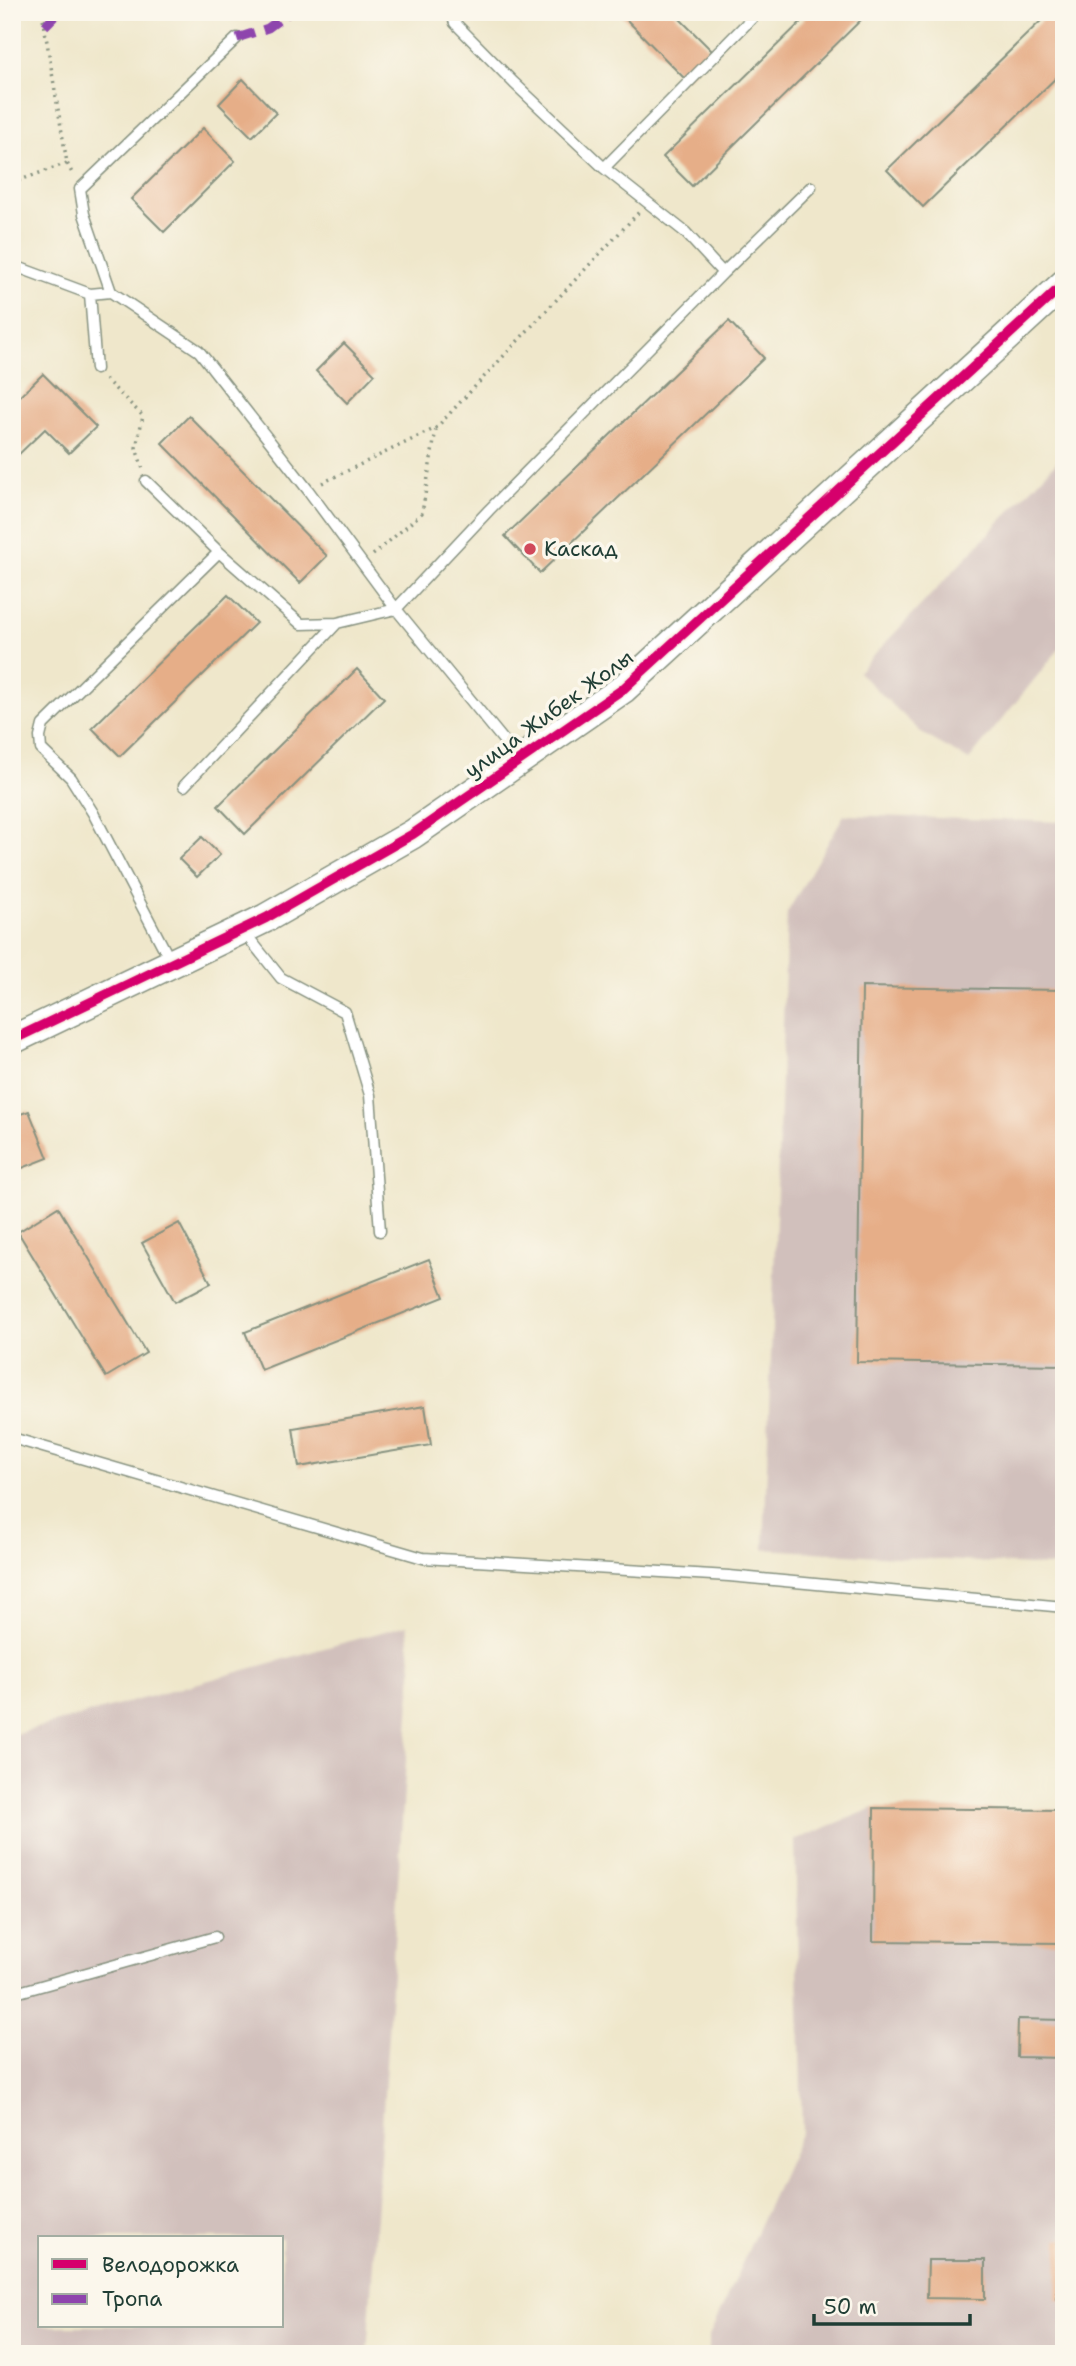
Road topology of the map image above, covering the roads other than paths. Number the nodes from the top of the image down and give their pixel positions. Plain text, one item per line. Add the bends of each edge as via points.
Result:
1 (452, 12) edge
2 (758, 12) edge
3 (237, 38) dead end
4 (604, 168) junction
5 (811, 187) dead end
6 (12, 265) edge
7 (723, 273) junction
8 (1064, 284) edge
9 (111, 292) junction
10 (90, 294) junction
11 (96, 369) road end
12 (146, 481) road end
13 (219, 552) junction
14 (396, 609) junction
15 (337, 623) junction
16 (520, 760) junction
17 (184, 786) dead end
18 (242, 930) junction
19 (172, 963) junction
20 (12, 1040) edge
21 (380, 1231) dead end
22 (12, 1438) edge
23 (1064, 1607) edge
24 (215, 1937) dead end
25 (12, 1994) edge

1 - 4 lane via 465,33
2 - 4 lane
3 - 9 lane via 80,190
4 - 7 lane via 685,232
5 - 7 lane
6 - 10 lane
7 - 14 lane
8 - 16 street, улица Жибек Жолы via 623,689
9 - 10 lane
9 - 14 lane via 199,351
10 - 11 lane
12 - 13 lane
13 - 15 lane via 301,624
13 - 19 lane via 43,725 40,737 41,749 71,778 93,813
14 - 15 lane
14 - 16 lane
15 - 17 lane
16 - 18 street, улица Жибек Жолы via 413,834
18 - 19 street, улица Жибек Жолы
18 - 21 lane via 281,978 345,1012 370,1095
19 - 20 street, улица Жибек Жолы
22 - 23 lane via 424,1558 729,1576
24 - 25 lane

